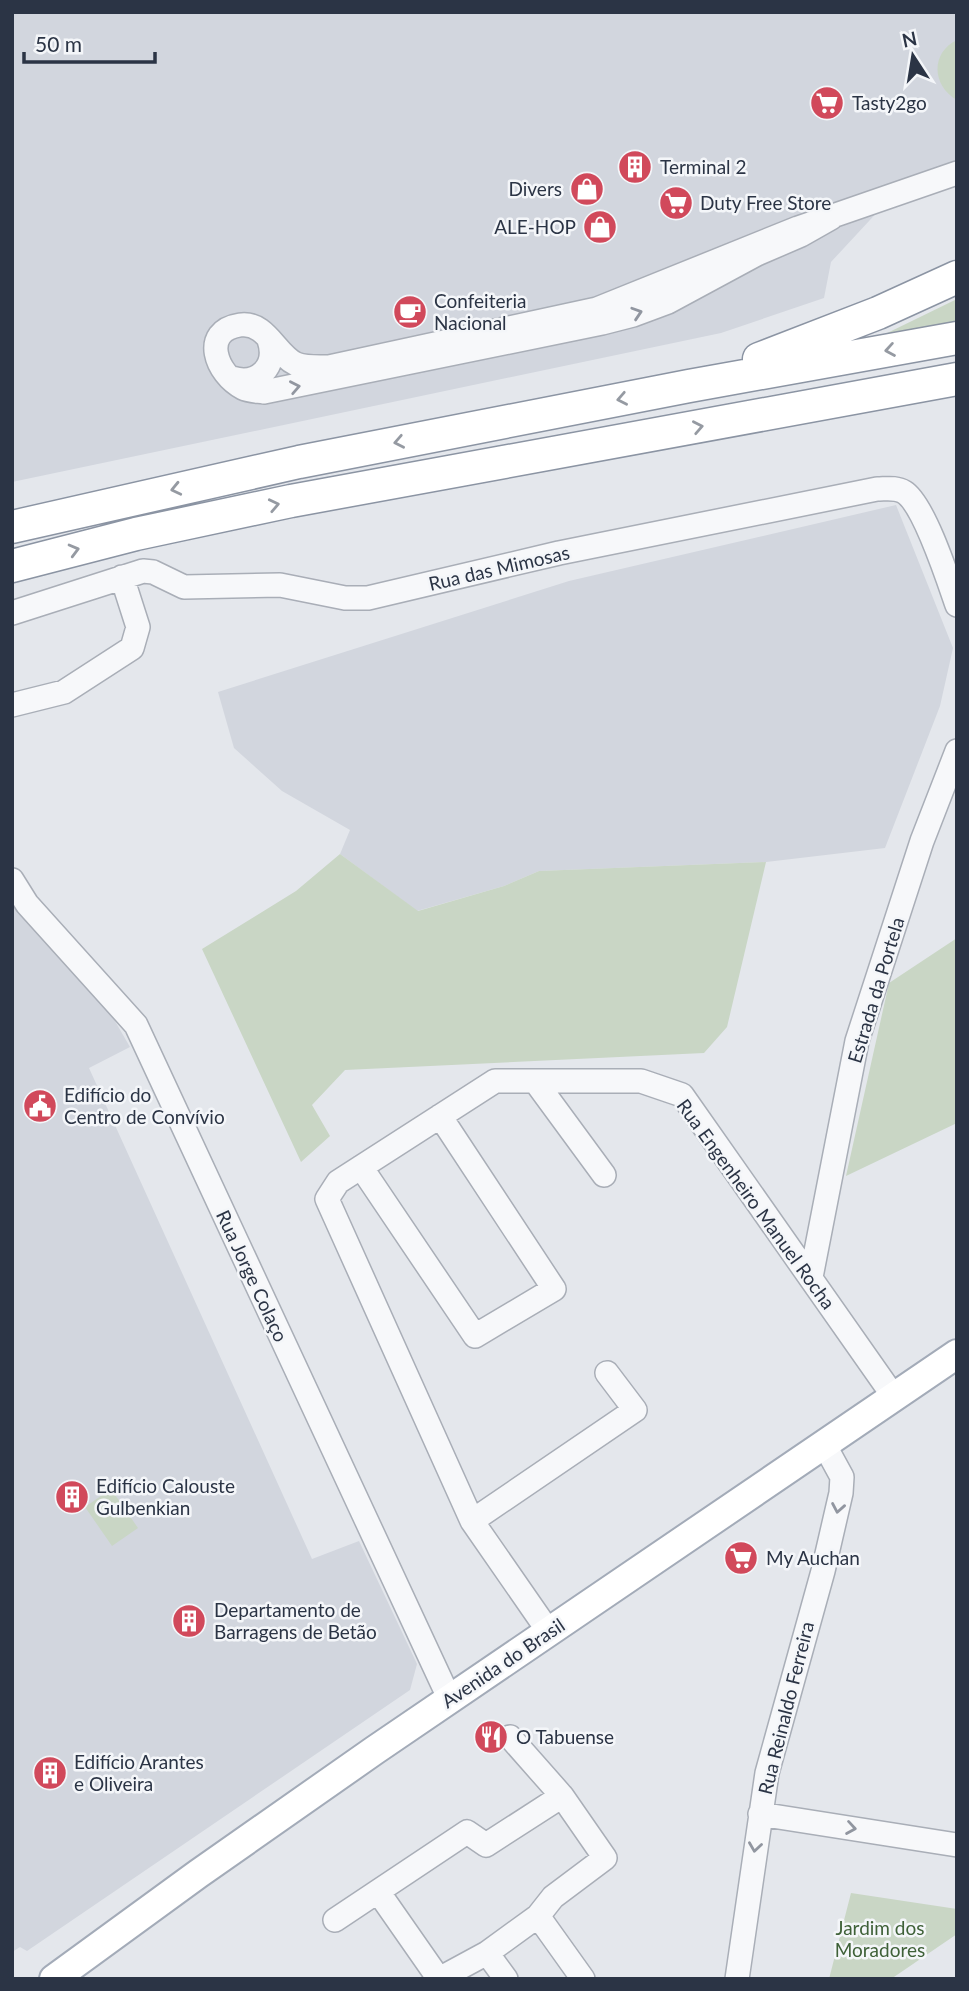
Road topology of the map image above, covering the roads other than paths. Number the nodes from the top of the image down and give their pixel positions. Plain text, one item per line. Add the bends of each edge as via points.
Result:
1 (957, 173) edge
2 (831, 218) junction
3 (957, 277) edge
4 (957, 338) edge
5 (269, 340) junction
6 (232, 378) junction
7 (957, 379) edge
8 (689, 386) junction
9 (12, 527) edge
10 (950, 558) edge
11 (12, 566) edge
12 (122, 577) junction
13 (957, 605) edge
14 (12, 613) edge
15 (12, 705) edge
16 (957, 751) edge
17 (12, 880) edge
18 (535, 1081) junction
19 (440, 1116) junction
20 (361, 1167) junction
21 (604, 1175) dead end
22 (811, 1277) junction
23 (957, 1354) edge
24 (607, 1373) dead end
25 (894, 1397) junction
26 (824, 1444) junction
27 (472, 1521) junction
28 (549, 1632) junction
29 (450, 1700) junction
30 (510, 1737) dead end
31 (562, 1796) junction
32 (760, 1815) junction
33 (957, 1844) edge
34 (379, 1893) junction
35 (538, 1916) junction
36 (335, 1920) dead end
37 (487, 1953) junction
38 (72, 1970) edge
39 (54, 1979) edge
40 (439, 1979) edge
41 (506, 1979) edge
42 (583, 1979) edge
43 (737, 1979) edge

1 - 2 street
2 - 5 street via 597,309 351,363 296,364
6 -> 2 street via 242,388 279,390 633,315 668,302
3 - 8 highway via 878,313
4 -> 8 highway
5 - 6 street via 272,357 264,372 249,380
5 - 6 street via 246,325 228,329 221,336 217,363
11 -> 7 highway via 291,501
8 -> 9 highway via 299,461
10 - 12 street, Rua das Mimosas via 906,493 877,489 559,553 368,598 280,585 184,587 143,571
10 - 13 street
12 - 14 street, Rua das Mimosas
12 - 15 street via 138,626 132,648 64,692
16 - 22 street, Estrada da Portela via 922,841 857,1041
17 - 29 street, Rua Jorge Colaço via 27,904 136,1025
18 - 19 street, Rua Engenheiro Manuel Rocha via 495,1081
18 - 21 street
18 - 22 street, Rua Engenheiro Manuel Rocha via 641,1081 682,1096
19 - 20 street, Rua Engenheiro Manuel Rocha
19 - 20 street via 554,1289 475,1336
20 - 27 street, Rua Engenheiro Manuel Rocha via 338,1182 327,1199
22 - 25 street, Rua Engenheiro Manuel Rocha
23 - 25 main road, Avenida do Brasil
24 - 27 street via 635,1410
25 - 26 main road, Avenida do Brasil
26 - 28 main road, Avenida do Brasil
26 -> 32 street, Rua Reinaldo Ferreira via 842,1477 841,1493
27 - 28 street, Rua Engenheiro Manuel Rocha
28 - 29 main road, Avenida do Brasil
29 - 38 main road, Avenida do Brasil via 198,1874
30 - 31 street
31 - 34 street via 486,1845 467,1832
31 - 35 street via 605,1858 553,1897
32 -> 33 street
32 -> 43 street, Rua Reinaldo Ferreira
34 - 36 street
34 - 40 street
35 - 37 street
35 - 42 street
37 - 40 street
37 - 41 street
38 - 39 main road, Avenida do Brasil

